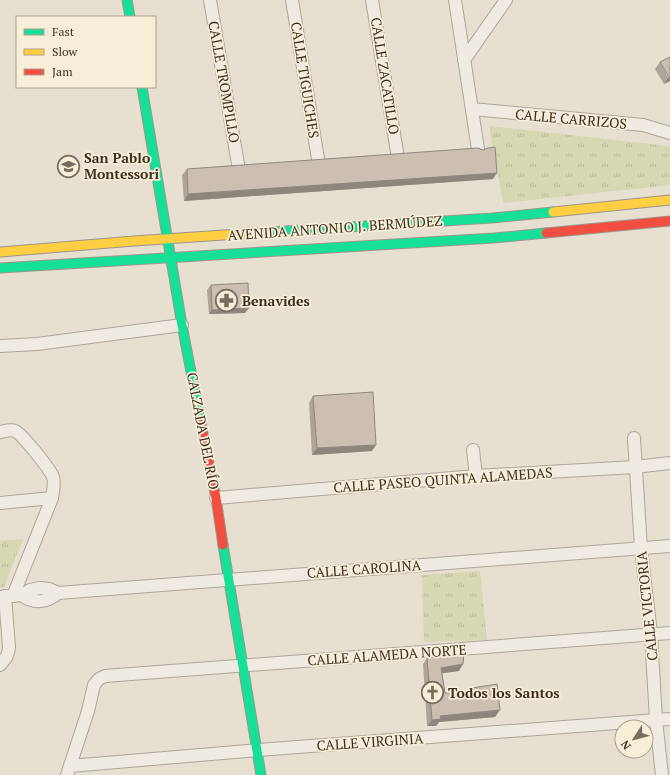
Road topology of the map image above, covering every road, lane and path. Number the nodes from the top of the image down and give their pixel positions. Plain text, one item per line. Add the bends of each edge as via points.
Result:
1 (127, 0) edge
2 (210, 0) edge
3 (292, 0) edge
4 (372, 0) edge
5 (455, 0) edge
6 (506, 0) edge
7 (130, 16) edge
8 (464, 60) junction
9 (142, 88) edge
10 (472, 109) junction
11 (670, 133) edge
12 (478, 149) edge
13 (397, 152) edge
14 (318, 159) edge
15 (238, 164) edge
16 (670, 200) edge
17 (670, 221) edge
18 (167, 239) junction
19 (0, 252) edge
20 (170, 258) junction
21 (0, 268) edge
22 (182, 325) junction
23 (0, 346) edge
24 (0, 432) edge
25 (634, 438) dead end
26 (473, 450) dead end
27 (670, 463) edge
28 (635, 467) junction
29 (476, 476) junction
30 (52, 498) junction
31 (216, 498) junction
32 (0, 503) edge
33 (670, 546) edge
34 (641, 548) junction
35 (228, 580) junction
36 (10, 596) edge
37 (670, 633) edge
38 (651, 634) junction
39 (0, 665) edge
40 (243, 666) junction
41 (670, 719) edge
42 (656, 720) junction
43 (258, 750) junction
44 (68, 771) edge
45 (262, 775) edge
46 (662, 775) edge

1 - 7 main road
2 - 15 street, CALLE TROMPILLO
3 - 14 street, CALLE TIGUICHES
4 - 13 street, CALLE ZACATILLO
5 - 8 street
6 - 8 street
8 - 10 street
9 - 18 main road, CALZADA DEL RÍO
10 - 11 street, CALLE CARRIZOS via 643,125
10 - 12 street
16 - 18 main road, AVENIDA ANTONIO J. BERMÚDEZ via 492,218
17 - 20 main road, AVENIDA ANTONIO J. BERMÚDEZ via 494,238
18 - 19 main road, AVENIDA ANTONIO J. BERMÚDEZ
18 - 20 main road, CALZADA DEL RÍO
20 - 21 main road, AVENIDA ANTONIO J. BERMÚDEZ
20 - 22 main road, CALZADA DEL RÍO
22 - 23 street via 37,344
22 - 31 main road, CALZADA DEL RÍO
24 - 30 street via 17,432 46,464 53,478
25 - 28 street, CALLE VICTORIA
26 - 29 street
27 - 28 street, CALLE PASEO QUINTA ALAMEDAS
28 - 29 street, CALLE PASEO QUINTA ALAMEDAS
28 - 34 street, CALLE VICTORIA
29 - 31 street, CALLE PASEO QUINTA ALAMEDAS
30 - 32 street
30 - 36 street
31 - 35 main road, CALZADA DEL RÍO
33 - 34 street, CALLE CAROLINA
34 - 35 street, CALLE CAROLINA
34 - 38 street, CALLE VICTORIA
35 - 36 street, CALLE CAROLINA via 58,593 44,601
35 - 40 main road, CALZADA DEL RÍO
36 - 39 street via 9,647 6,658
37 - 38 street, CALLE ALAMEDA NORTE
38 - 40 street, CALLE ALAMEDA NORTE
38 - 42 street, CALLE VICTORIA
40 - 43 main road, CALZADA DEL RÍO
40 - 44 street, CALLE ALAMEDA NORTE via 105,676 99,679 94,685
41 - 42 street, CALLE VIRGINIA
42 - 43 street, CALLE VIRGINIA
42 - 46 street, CALLE VICTORIA
43 - 44 street, CALLE VIRGINIA
43 - 45 main road, CALZADA DEL RÍO

